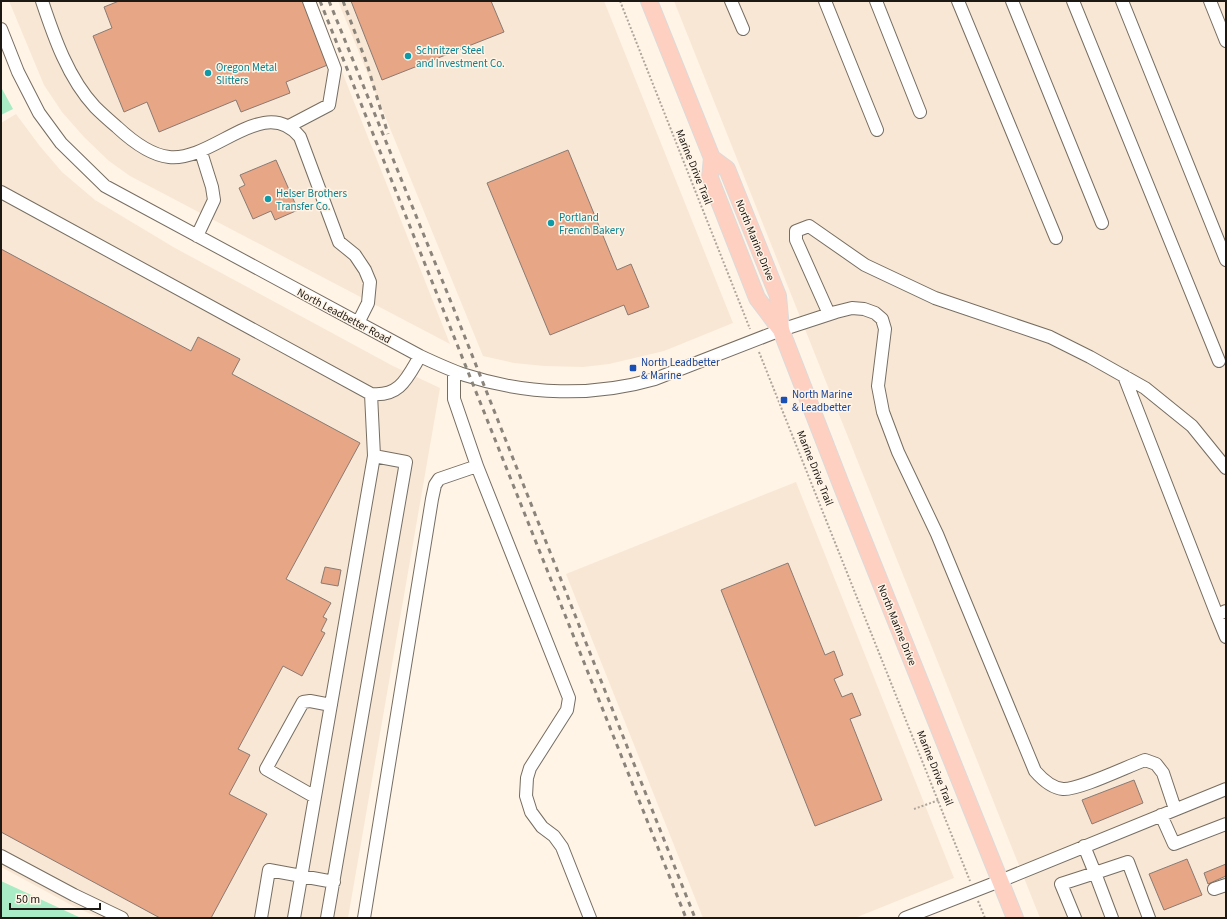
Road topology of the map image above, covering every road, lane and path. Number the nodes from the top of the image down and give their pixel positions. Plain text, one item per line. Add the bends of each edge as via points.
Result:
1 (42, 1) edge
2 (309, 1) edge
3 (620, 1) edge
4 (649, 1) edge
5 (732, 1) edge
6 (825, 1) edge
7 (876, 1) edge
8 (958, 1) edge
9 (1012, 1) edge
10 (1074, 1) edge
11 (1122, 1) edge
12 (1210, 1) edge
13 (1, 29) edge
14 (743, 29) dead end
15 (1226, 41) edge
16 (920, 112) dead end
17 (289, 126) junction
18 (877, 130) dead end
19 (201, 152) junction
20 (1, 192) edge
21 (1102, 222) dead end
22 (197, 236) junction
23 (1056, 238) dead end
24 (1226, 260) edge
25 (829, 314) junction
26 (358, 323) junction
27 (781, 330) junction
28 (754, 341) junction
29 (420, 356) junction
30 (1218, 361) dead end
31 (454, 371) junction
32 (1124, 376) junction
33 (372, 394) junction
34 (374, 456) junction
35 (478, 466) junction
36 (1226, 468) edge
37 (1222, 613) edge
38 (1226, 637) edge
39 (331, 704) junction
40 (1226, 789) edge
41 (315, 797) junction
42 (939, 800) junction
43 (1175, 809) junction
44 (914, 810) dead end
45 (1161, 815) junction
46 (1226, 824) edge
47 (1084, 846) junction
48 (1, 856) edge
49 (1095, 873) junction
50 (302, 876) junction
51 (1000, 881) junction
52 (334, 882) junction
53 (1226, 885) edge
54 (1214, 889) dead end
55 (974, 891) junction
56 (122, 918) edge
57 (260, 918) edge
58 (294, 918) edge
59 (327, 918) edge
60 (364, 918) edge
61 (590, 918) edge
62 (905, 918) edge
63 (985, 918) edge
64 (1015, 918) edge
65 (1075, 918) edge
66 (1112, 918) edge
67 (1149, 918) edge

1 - 19 street via 70,70 94,106 130,139 156,154 171,157
2 - 17 street via 335,69 329,105
3 - 28 path, Marine Drive Trail
4 - 27 main road, North Marine Drive via 712,158 727,169 778,296
5 - 14 street
6 - 18 street
7 - 16 street
8 - 23 street
9 - 21 street
10 - 30 street
11 - 24 street
12 - 15 street
13 - 22 street, North Leadbetter Road via 18,72 39,113 62,143 105,186
17 - 19 street via 282,122 256,124
17 - 26 street via 300,136 339,242 355,255 366,270 370,282 368,303
19 - 22 street via 214,200
20 - 33 street
22 - 26 street, North Leadbetter Road
25 - 27 street, North Leadbetter Road
25 - 32 street via 796,240 796,230 809,226 865,265 935,298 1050,337
25 - 43 street, North Leadbetter Road via 852,308 875,313 882,319 885,329 878,386 883,412 898,452 940,540 1036,770 1043,780 1063,789 1076,787 1145,760 1156,764 1163,773
26 - 29 street, North Leadbetter Road
27 - 28 street, North Leadbetter Road
27 - 51 main road, North Marine Drive
28 - 31 street, North Leadbetter Road via 655,379 604,390 522,389
28 - 42 path, Marine Drive Trail
29 - 31 street, North Leadbetter Road
29 - 33 street via 397,389 387,394
31 - 35 street via 454,399
32 - 36 street via 1145,388 1192,426
32 - 37 street
33 - 34 street
34 - 39 street
34 - 52 street via 406,462
35 - 60 street via 439,479 432,499
35 - 61 street via 568,698 567,710 530,768 526,796 531,812 562,847
37 - 38 street
39 - 41 street
39 - 41 street via 303,702 266,769
40 - 43 street
41 - 50 street
42 - 44 path
42 - 55 path, Marine Drive Trail
43 - 45 street
45 - 46 street via 1174,844
45 - 47 street
47 - 49 street
47 - 51 street
48 - 56 street
49 - 65 street via 1061,884
49 - 66 street
49 - 67 street via 1128,862
50 - 52 street
50 - 57 street via 269,870
50 - 58 street
51 - 55 street
51 - 64 main road, North Marine Drive
52 - 59 street
53 - 54 street
55 - 62 street
55 - 63 path, Marine Drive Trail

